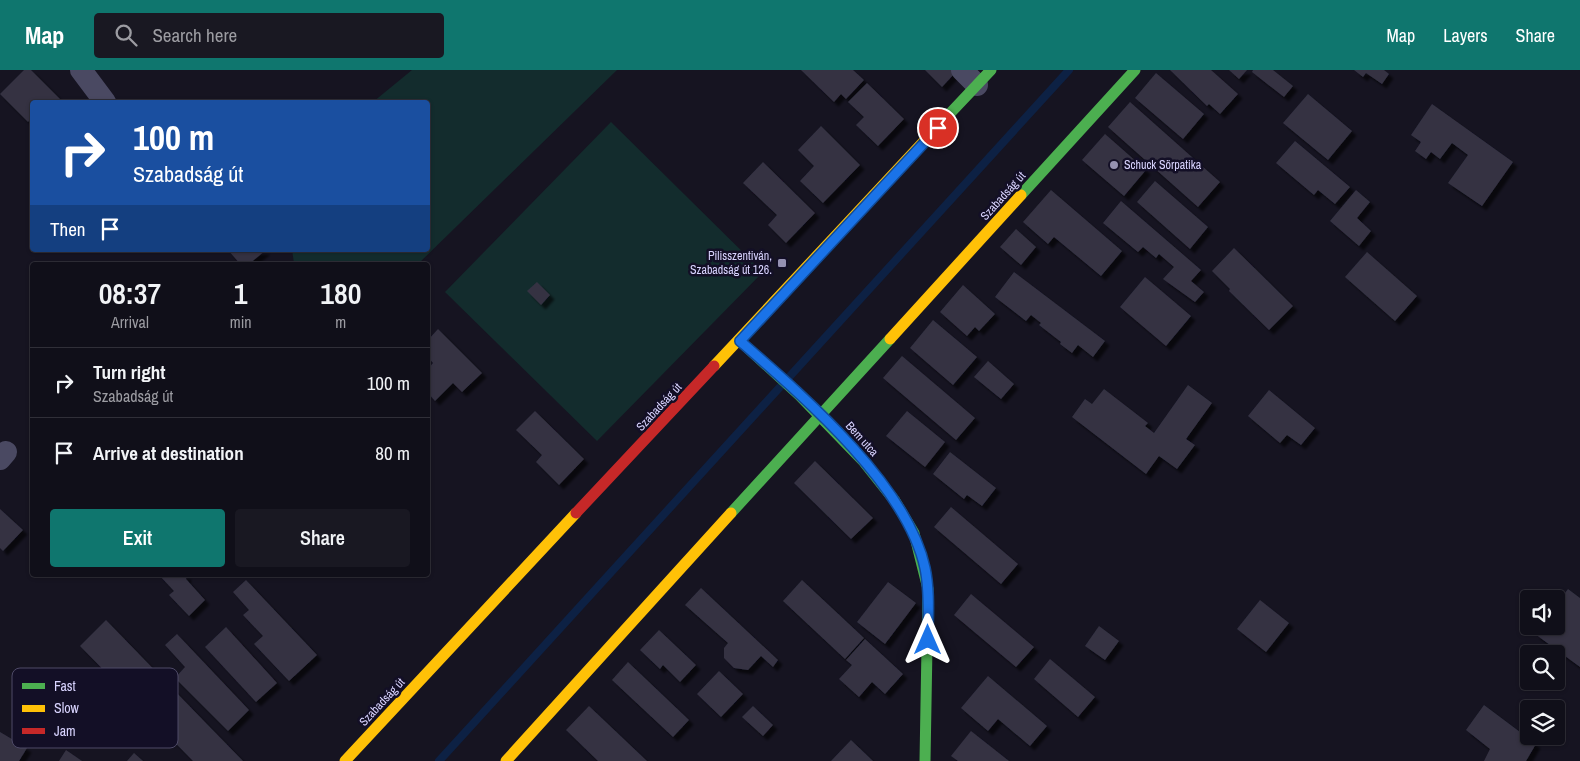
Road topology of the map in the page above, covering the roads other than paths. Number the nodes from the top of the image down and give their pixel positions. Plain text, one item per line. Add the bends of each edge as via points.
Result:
1 (81, 70) edge
2 (1135, 70) edge
3 (977, 75) edge
4 (104, 100) edge
5 (740, 341) junction
6 (821, 416) junction
7 (345, 761) edge
8 (506, 761) edge
9 (925, 761) edge

1 - 4 street
2 - 6 street, Szabadság út
3 - 5 street, Szabadság út
5 - 6 street, Bem utca
5 - 7 street, Szabadság út
6 - 8 street, Szabadság út
6 - 9 street, Bem utca via 879,479 902,511 920,552 928,589

